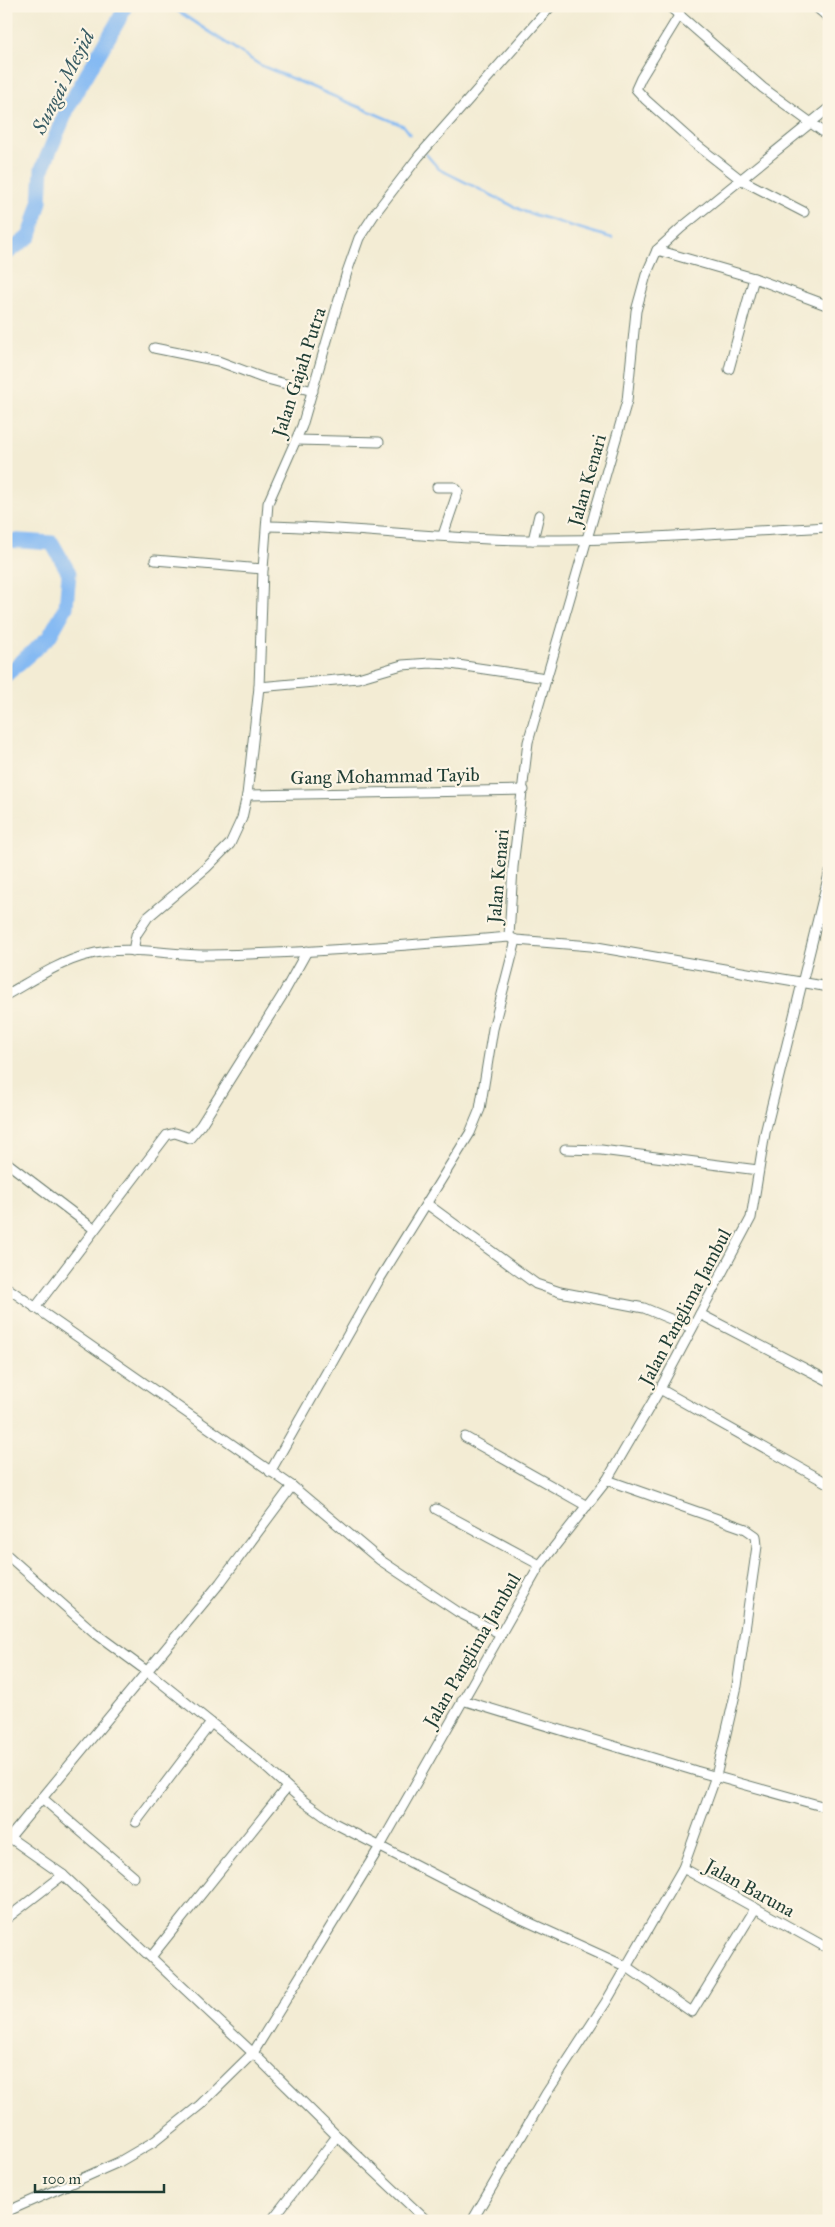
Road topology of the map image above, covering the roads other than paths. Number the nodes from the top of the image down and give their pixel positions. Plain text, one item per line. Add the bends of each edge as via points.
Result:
1 (551, 6) edge
2 (669, 6) edge
3 (815, 6) edge
4 (680, 14) junction
5 (829, 18) edge
6 (829, 108) edge
7 (811, 123) junction
8 (829, 136) edge
9 (740, 179) junction
10 (804, 212) dead end
11 (657, 250) junction
12 (754, 278) junction
13 (829, 306) edge
14 (154, 348) dead end
15 (729, 369) dead end
16 (313, 391) junction
17 (296, 440) junction
18 (379, 442) dead end
19 (437, 486) dead end
20 (539, 516) dead end
21 (267, 526) junction
22 (829, 527) edge
23 (443, 535) junction
24 (586, 539) junction
25 (533, 540) junction
26 (155, 560) dead end
27 (263, 569) junction
28 (546, 678) junction
29 (259, 687) junction
30 (524, 790) junction
31 (247, 795) junction
32 (829, 874) edge
33 (512, 939) junction
34 (132, 951) junction
35 (308, 951) junction
36 (802, 982) junction
37 (829, 987) edge
38 (6, 996) edge
39 (565, 1149) dead end
40 (6, 1162) edge
41 (758, 1170) junction
42 (427, 1204) junction
43 (94, 1229) junction
44 (6, 1287) edge
45 (35, 1308) junction
46 (700, 1314) junction
47 (692, 1328) junction
48 (829, 1381) edge
49 (660, 1389) junction
50 (465, 1437) dead end
51 (270, 1472) junction
52 (607, 1480) junction
53 (829, 1484) edge
54 (292, 1486) junction
55 (587, 1506) junction
56 (436, 1509) dead end
57 (6, 1554) edge
58 (540, 1565) junction
59 (501, 1634) junction
60 (148, 1672) junction
61 (462, 1700) junction
62 (211, 1723) junction
63 (716, 1776) junction
64 (287, 1787) junction
65 (42, 1798) junction
66 (829, 1808) edge
67 (136, 1822) dead end
68 (8, 1836) edge
69 (379, 1848) junction
70 (682, 1868) junction
71 (63, 1875) junction
72 (134, 1877) dead end
73 (755, 1909) junction
74 (6, 1919) edge
75 (829, 1949) edge
76 (151, 1957) junction
77 (626, 1967) junction
78 (254, 2053) junction
79 (337, 2136) junction
80 (6, 2212) edge
81 (271, 2221) edge
82 (428, 2221) edge
83 (472, 2221) edge

1 - 16 street, Jalan Gajah Putra via 419,156 366,227 347,272
2 - 4 street
3 - 5 street
4 - 7 street via 763,88
4 - 9 street via 636,89 693,142
6 - 7 street, Jalan Kenari
7 - 8 street
7 - 9 street, Jalan Kenari
9 - 10 street
9 - 11 street, Jalan Kenari
11 - 12 street
11 - 24 street, Jalan Kenari via 636,311 627,401
12 - 13 street
12 - 15 street
14 - 16 street via 218,361 263,378
16 - 17 street, Jalan Gajah Putra
17 - 18 street
17 - 21 street, Jalan Gajah Putra via 268,503
19 - 23 street via 454,486 458,490
20 - 25 street
21 - 23 street
21 - 27 street, Jalan Gajah Putra
22 - 24 street
23 - 25 street
24 - 25 street
24 - 28 street, Jalan Kenari
26 - 27 street
27 - 29 street, Jalan Gajah Putra
28 - 29 street via 431,663 402,665 358,678
28 - 30 street, Jalan Kenari via 528,742
29 - 31 street, Jalan Gajah Putra
30 - 31 street, Gang Mohammad Tayib
30 - 33 street, Jalan Kenari via 513,867
31 - 34 street, Jalan Gajah Putra via 242,818 230,844 148,917 136,935
32 - 36 street, Jalan Panglima Jambul
33 - 35 street
33 - 36 street via 591,946
33 - 42 street, Jalan Kenari via 480,1109 464,1144
34 - 35 street via 178,955
34 - 38 street via 86,955 43,974
35 - 43 street via 201,1125 190,1138 175,1133 167,1135
36 - 37 street
36 - 41 street, Jalan Panglima Jambul
39 - 41 street via 601,1150
40 - 43 street
41 - 46 street, Jalan Panglima Jambul via 751,1218
42 - 47 street via 536,1284 560,1292 644,1308
42 - 51 street, Jalan Kenari via 379,1280
43 - 45 street
44 - 45 street
45 - 51 street
46 - 47 street, Jalan Panglima Jambul
46 - 48 street
47 - 49 street, Jalan Panglima Jambul
49 - 52 street, Jalan Panglima Jambul
49 - 53 street
50 - 55 street
51 - 54 street
52 - 55 street, Jalan Panglima Jambul
52 - 63 street via 746,1529 756,1536 736,1686
54 - 59 street via 380,1560 458,1612
54 - 60 street
55 - 58 street, Jalan Panglima Jambul
56 - 58 street
57 - 60 street via 95,1633
58 - 59 street, Jalan Panglima Jambul
59 - 61 street, Jalan Panglima Jambul
60 - 62 street
60 - 65 street
61 - 63 street
61 - 69 street, Jalan Panglima Jambul
62 - 64 street via 262,1762
62 - 67 street
63 - 66 street
63 - 70 street
64 - 69 street via 334,1823
64 - 76 street
65 - 68 street
65 - 72 street
68 - 71 street
69 - 77 street
69 - 78 street, Jalan Panglima Jambul
70 - 73 street, Jalan Baruna
70 - 77 street
71 - 74 street
71 - 76 street
73 - 75 street, Jalan Baruna
73 - 77 street via 692,2012
76 - 78 street
77 - 83 street via 546,2094
78 - 79 street
78 - 80 street, Jalan Panglima Jambul via 200,2105 155,2141 118,2162
79 - 81 street
79 - 82 street

